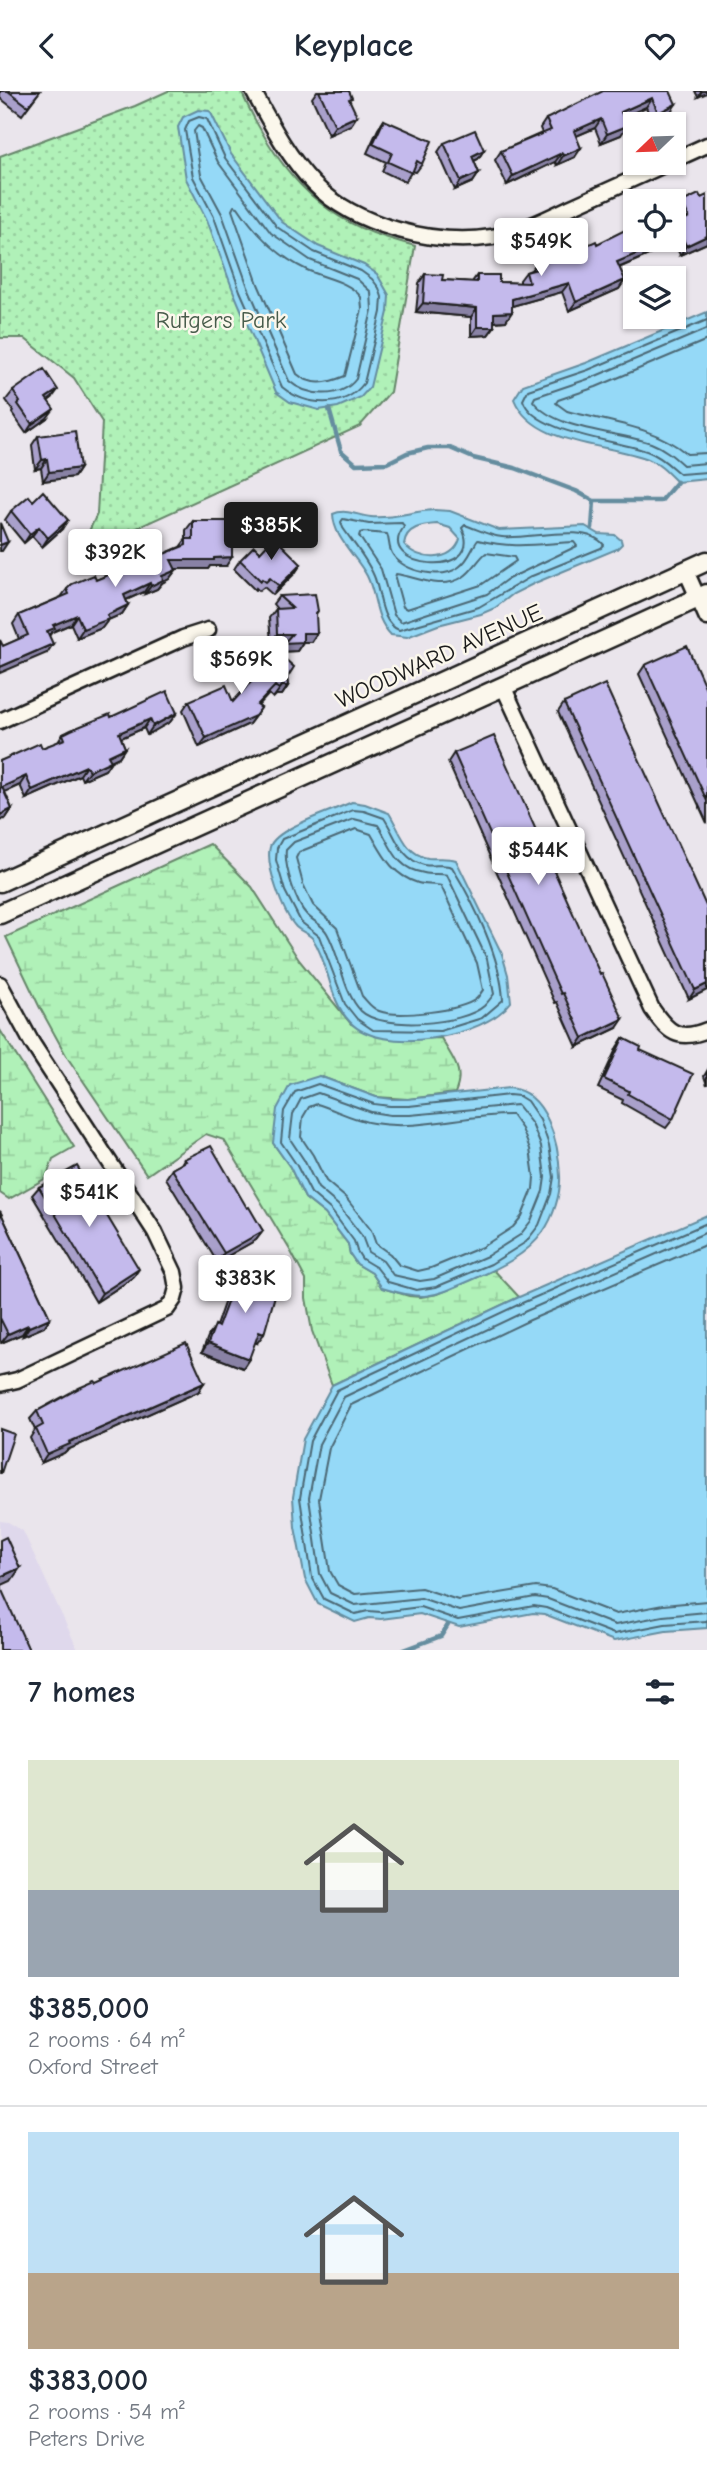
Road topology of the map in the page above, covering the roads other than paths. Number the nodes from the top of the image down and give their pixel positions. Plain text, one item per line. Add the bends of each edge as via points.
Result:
1 (254, 91) edge
2 (707, 145) edge
3 (686, 155) edge
4 (642, 175) edge
5 (707, 562) edge
6 (686, 571) junction
7 (702, 596) edge
8 (707, 618) edge
9 (208, 630) dead end
10 (503, 686) junction
11 (0, 720) edge
12 (0, 882) edge
13 (0, 914) edge
14 (0, 984) edge
15 (707, 1030) edge
16 (0, 1384) edge

1 - 4 street via 287,153 316,186 379,224 420,235 492,237 530,226
2 - 3 street
5 - 6 street, WOODWARD AVENUE
6 - 7 street
6 - 12 street, WOODWARD AVENUE
7 - 8 street
7 - 10 street
9 - 11 street
10 - 13 street
10 - 15 street via 652,1009 665,1029 675,1034
14 - 16 street via 39,1054 155,1232 177,1288 167,1309

